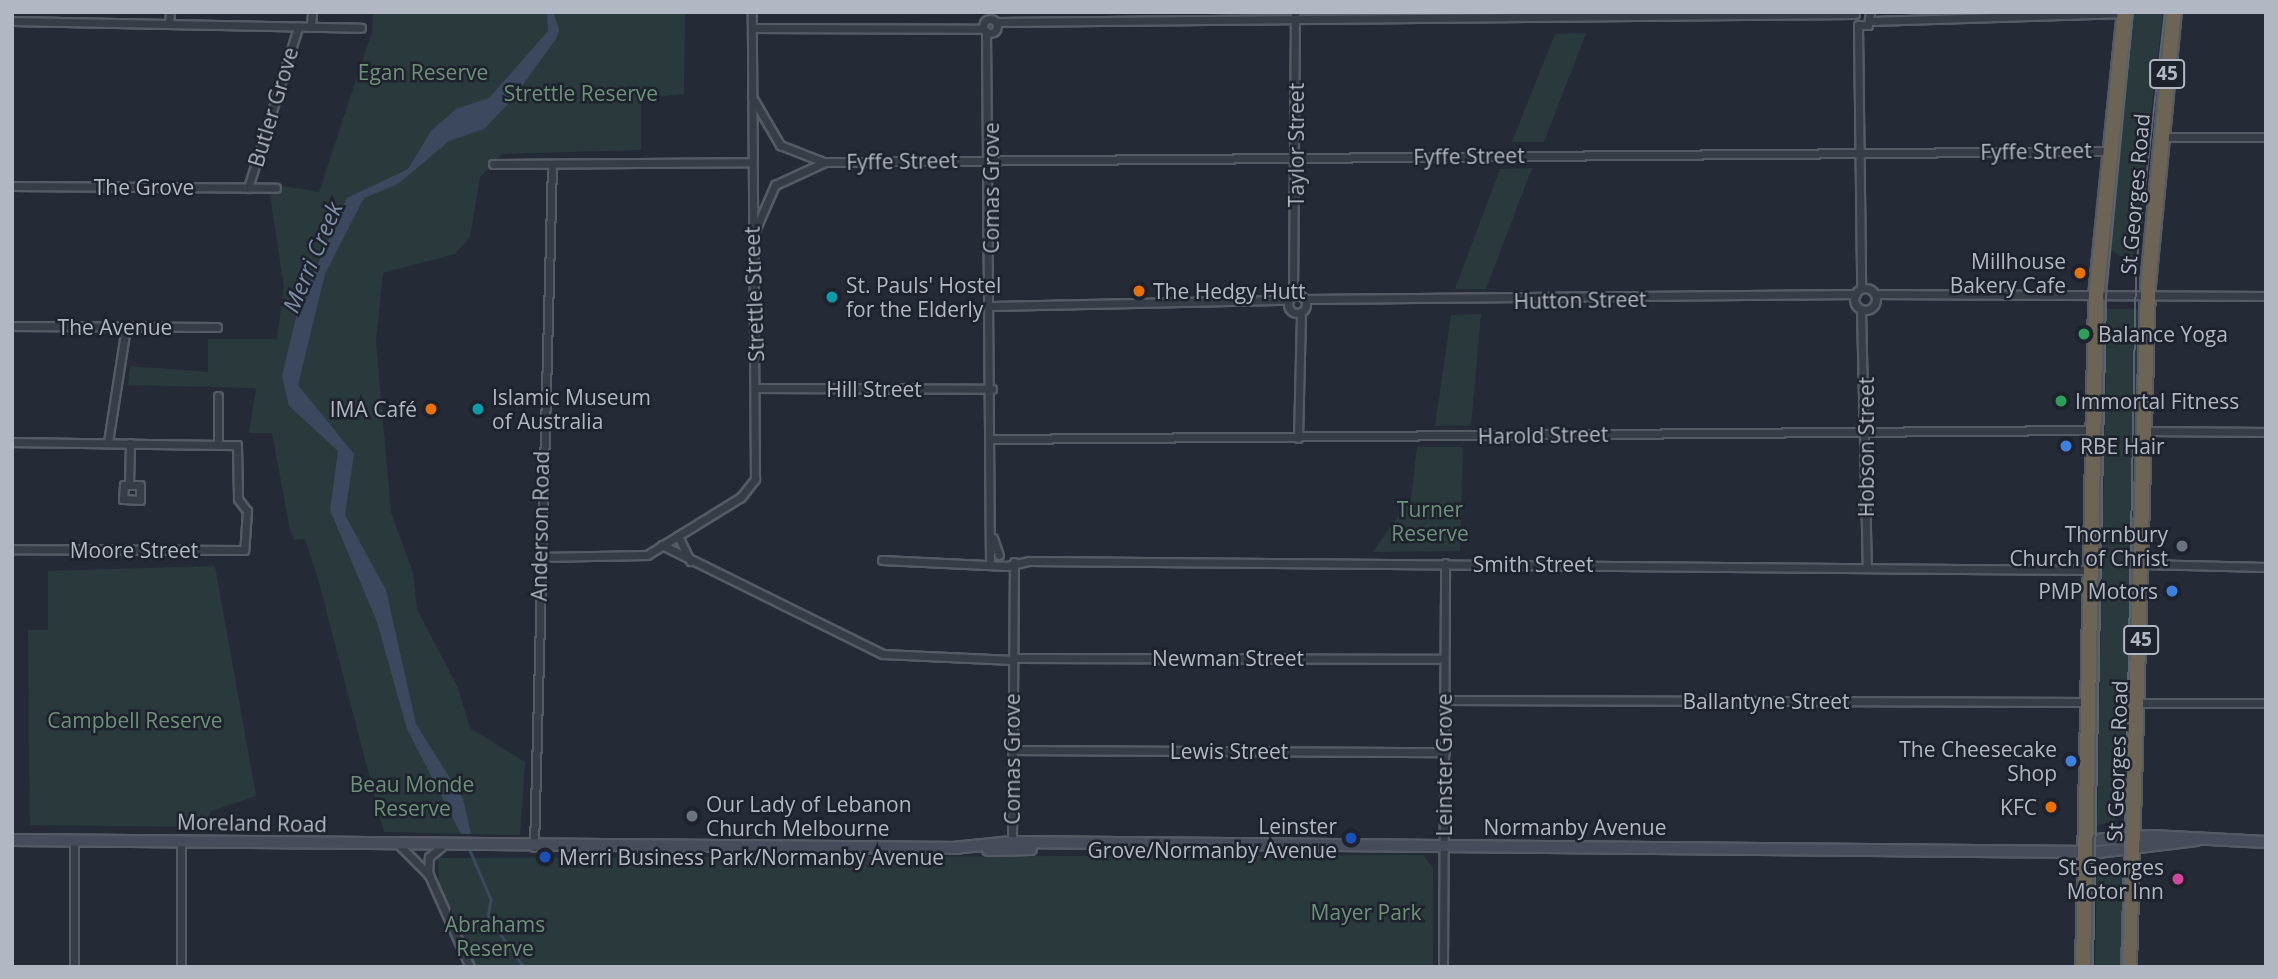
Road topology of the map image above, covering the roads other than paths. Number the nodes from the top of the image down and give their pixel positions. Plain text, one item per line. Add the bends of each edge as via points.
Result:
1 (27, 12) edge
2 (170, 12) edge
3 (312, 12) edge
4 (752, 12) edge
5 (1294, 12) edge
6 (2174, 12) edge
7 (1856, 13) edge
8 (2125, 13) edge
9 (1837, 18) junction
10 (1870, 18) edge
11 (12, 21) edge
12 (27, 21) junction
13 (990, 23) edge
14 (1294, 23) junction
15 (169, 24) junction
16 (1857, 24) junction
17 (298, 27) junction
18 (311, 27) junction
19 (361, 28) dead end
20 (752, 28) junction
21 (1863, 39) junction
22 (750, 91) junction
23 (2161, 137) junction
24 (2266, 137) edge
25 (2112, 150) junction
26 (1864, 153) junction
27 (1296, 158) junction
28 (991, 160) junction
29 (750, 162) junction
30 (825, 162) junction
31 (494, 164) dead end
32 (552, 164) junction
33 (12, 186) edge
34 (248, 188) junction
35 (276, 188) dead end
36 (753, 235) junction
37 (1865, 271) junction
38 (1858, 291) junction
39 (1873, 291) junction
40 (2148, 295) junction
41 (2096, 296) junction
42 (2266, 296) edge
43 (1837, 298) junction
44 (1897, 298) junction
45 (1297, 304) junction
46 (992, 306) junction
47 (1865, 306) junction
48 (12, 326) edge
49 (126, 327) junction
50 (217, 327) dead end
51 (756, 388) junction
52 (992, 389) junction
53 (218, 396) dead end
54 (2094, 430) junction
55 (2146, 431) junction
56 (1867, 432) junction
57 (2266, 432) edge
58 (1298, 438) junction
59 (992, 439) junction
60 (12, 442) edge
61 (108, 442) junction
62 (130, 443) junction
63 (218, 445) junction
64 (129, 485) dead end
65 (678, 536) junction
66 (992, 537) junction
67 (662, 545) junction
68 (12, 549) edge
69 (999, 555) junction
70 (539, 557) junction
71 (882, 560) dead end
72 (690, 561) junction
73 (990, 561) junction
74 (1445, 563) junction
75 (1011, 564) junction
76 (1867, 565) junction
77 (2091, 566) junction
78 (2143, 567) junction
79 (2266, 567) edge
80 (1013, 659) junction
81 (1444, 659) junction
82 (1444, 700) junction
83 (2087, 702) junction
84 (2140, 703) junction
85 (2266, 704) edge
86 (1012, 750) junction
87 (1445, 752) junction
88 (12, 839) edge
89 (74, 840) junction
90 (181, 841) junction
91 (2137, 842) junction
92 (2266, 842) edge
93 (491, 846) joint
94 (1012, 846) junction
95 (1444, 846) junction
96 (401, 847) junction
97 (443, 847) junction
98 (534, 847) junction
99 (2085, 847) junction
100 (429, 875) junction
101 (75, 967) edge
102 (181, 967) edge
103 (470, 967) edge
104 (1443, 967) edge
105 (2083, 967) edge
106 (2129, 967) edge

1 - 12 street
2 - 15 street
3 - 18 street
4 - 20 street, Strettle Street
5 - 14 street, Taylor Street
6 - 23 highway, St Georges Road / 45
7 - 9 street
7 - 16 street
8 - 10 street
8 - 25 highway, St Georges Road / 45
9 - 14 street
9 - 16 street
10 - 16 street
10 - 21 street
11 - 12 street
12 - 15 street
13 - 14 street
13 - 20 street
13 - 28 street, Comas Grove
14 - 27 street, Taylor Street
15 - 17 street
16 - 21 street
17 - 18 street
17 - 34 street, Butler Grove
18 - 19 street
20 - 22 street, Strettle Street
21 - 26 street
22 - 29 street, Strettle Street
22 - 30 street, Fyffe Street via 780,145
23 - 24 street
23 - 40 highway, St Georges Road / 45
25 - 26 street, Fyffe Street
25 - 41 highway, St Georges Road / 45
26 - 27 street, Fyffe Street
26 - 37 street
27 - 28 street, Fyffe Street
27 - 45 street, Taylor Street
28 - 30 street, Fyffe Street
28 - 46 street, Comas Grove
29 - 32 street
29 - 36 street, Strettle Street
30 - 36 street, Fyffe Street via 775,185
31 - 32 street
32 - 70 street, Anderson Road
33 - 34 street, The Grove
34 - 35 street, The Grove
36 - 51 street, Strettle Street
37 - 38 street
37 - 39 street
38 - 39 street, Hutton Street
38 - 43 street, Hutton Street
38 - 47 street
39 - 44 street, Hutton Street
39 - 47 street
40 - 41 street, Hutton Street
40 - 42 street, Hutton Street
40 - 55 highway, St Georges Road / 45
41 - 44 street, Hutton Street
41 - 54 highway, St Georges Road / 45
43 - 45 street, Hutton Street
43 - 47 street, Hutton Street
44 - 47 street, Hutton Street
45 - 46 street, Hutton Street
45 - 58 street, Taylor Street
46 - 52 street, Comas Grove
47 - 56 street, Hobson Street
48 - 49 street, The Avenue
49 - 50 street, The Avenue
49 - 61 street
51 - 52 street, Hill Street
51 - 65 street, Strettle Street via 753,483
52 - 59 street, Comas Grove
53 - 63 street
54 - 56 street, Harold Street
54 - 77 highway, St Georges Road / 45
55 - 57 street
55 - 78 highway, St Georges Road / 45
56 - 58 street, Harold Street
56 - 76 street, Hobson Street
58 - 59 street, Harold Street
59 - 66 street, Comas Grove
60 - 61 street
61 - 62 street
62 - 63 street
62 - 64 street
63 - 68 street, Moore Street via 237,444 244,550
65 - 67 street
65 - 72 street
66 - 69 street, Comas Grove
66 - 73 street, Comas Grove
67 - 70 street via 636,557
67 - 72 street, Newman Street
69 - 73 street
69 - 75 street, Smith Street
70 - 98 street, Anderson Road
71 - 73 street, Smith Street
72 - 80 street, Newman Street via 883,654
73 - 75 street, Smith Street
74 - 75 street, Smith Street
74 - 76 street, Smith Street
74 - 81 street, Leinster Grove
75 - 80 street, Comas Grove
76 - 77 street, Smith Street
77 - 83 highway, St Georges Road / 45
78 - 79 street
78 - 84 highway, St Georges Road / 45
80 - 81 street, Newman Street
80 - 86 street, Comas Grove
81 - 82 street, Leinster Grove
82 - 83 street, Ballantyne Street
82 - 87 street, Leinster Grove
83 - 99 highway, St Georges Road / 45
84 - 85 street
84 - 91 highway, St Georges Road / 45
86 - 87 street, Lewis Street
86 - 94 street, Comas Grove
87 - 95 street, Leinster Grove
88 - 89 main road, Moreland Road
89 - 90 main road, Moreland Road
89 - 101 street
90 - 96 main road, Moreland Road
90 - 102 street
91 - 92 main road, Normanby Avenue
91 - 99 main road, Normanby Avenue
91 - 106 highway, St Georges Road / 45
93 - 97 main road, Moreland Road
93 - 98 main road, Normanby Avenue
94 - 95 main road, Normanby Avenue
94 - 98 main road, Normanby Avenue
95 - 99 main road, Normanby Avenue
95 - 104 street, Leinster Grove
96 - 97 main road, Moreland Road
96 - 100 street
97 - 100 street via 429,857
99 - 105 highway, St Georges Road / 45
100 - 103 street

